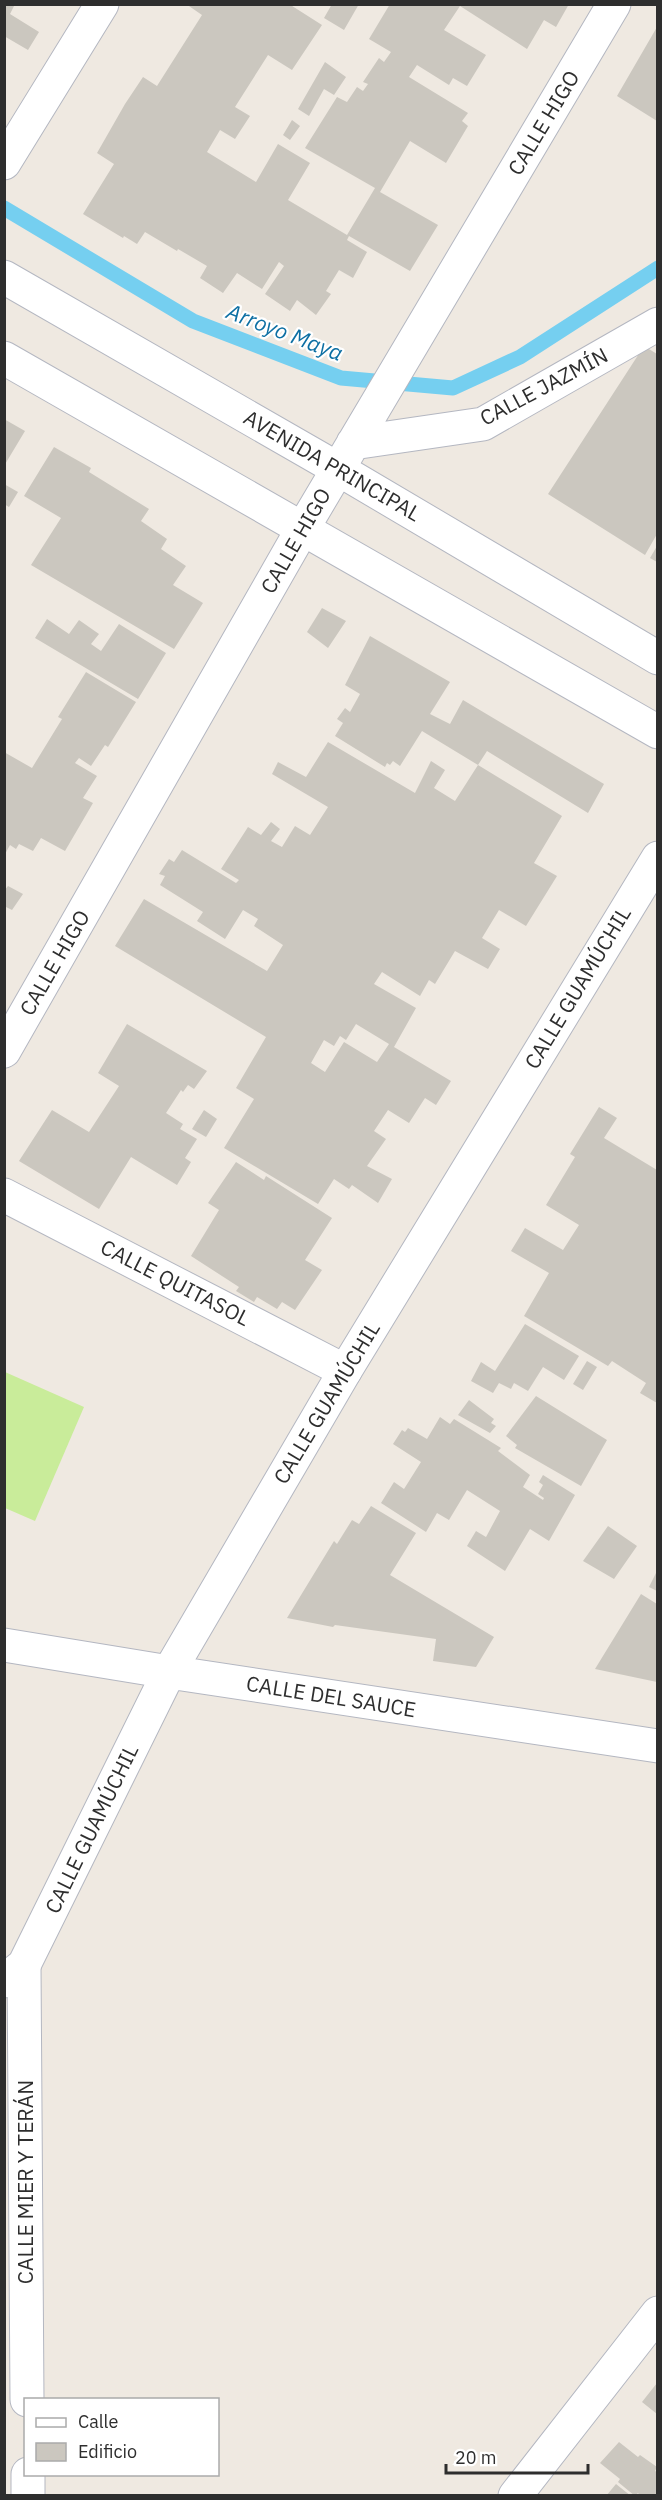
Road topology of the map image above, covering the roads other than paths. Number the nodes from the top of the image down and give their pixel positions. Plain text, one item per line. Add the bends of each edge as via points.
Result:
1 (102, 4) edge
2 (614, 4) edge
3 (4, 163) edge
4 (4, 277) edge
5 (657, 324) edge
6 (4, 358) edge
7 (353, 444) junction
8 (303, 528) junction
9 (657, 658) edge
10 (657, 732) edge
11 (657, 858) edge
12 (4, 1051) edge
13 (4, 1195) edge
14 (345, 1371) junction
15 (4, 1645) edge
16 (169, 1672) junction
17 (657, 1746) edge
18 (14, 1973) edge
19 (657, 2313) edge
20 (27, 2398) edge
21 (28, 2476) edge
22 (28, 2496) edge
23 (515, 2496) edge

1 - 3 street
2 - 7 street, CALLE HIGO
4 - 7 street, AVENIDA PRINCIPAL
5 - 7 street, CALLE JAZMÍN via 483,424
6 - 8 street
7 - 8 street, CALLE HIGO
7 - 9 street, AVENIDA PRINCIPAL
8 - 10 street
8 - 12 street, CALLE HIGO
11 - 14 street, CALLE GUAMÚCHIL
13 - 14 street, CALLE QUITASOL
14 - 16 street, CALLE GUAMÚCHIL
15 - 16 street, CALLE DEL SAUCE
16 - 17 street, CALLE DEL SAUCE
16 - 18 street, CALLE GUAMÚCHIL
18 - 20 street, CALLE MIER Y TERÁN
19 - 23 street
21 - 22 street

